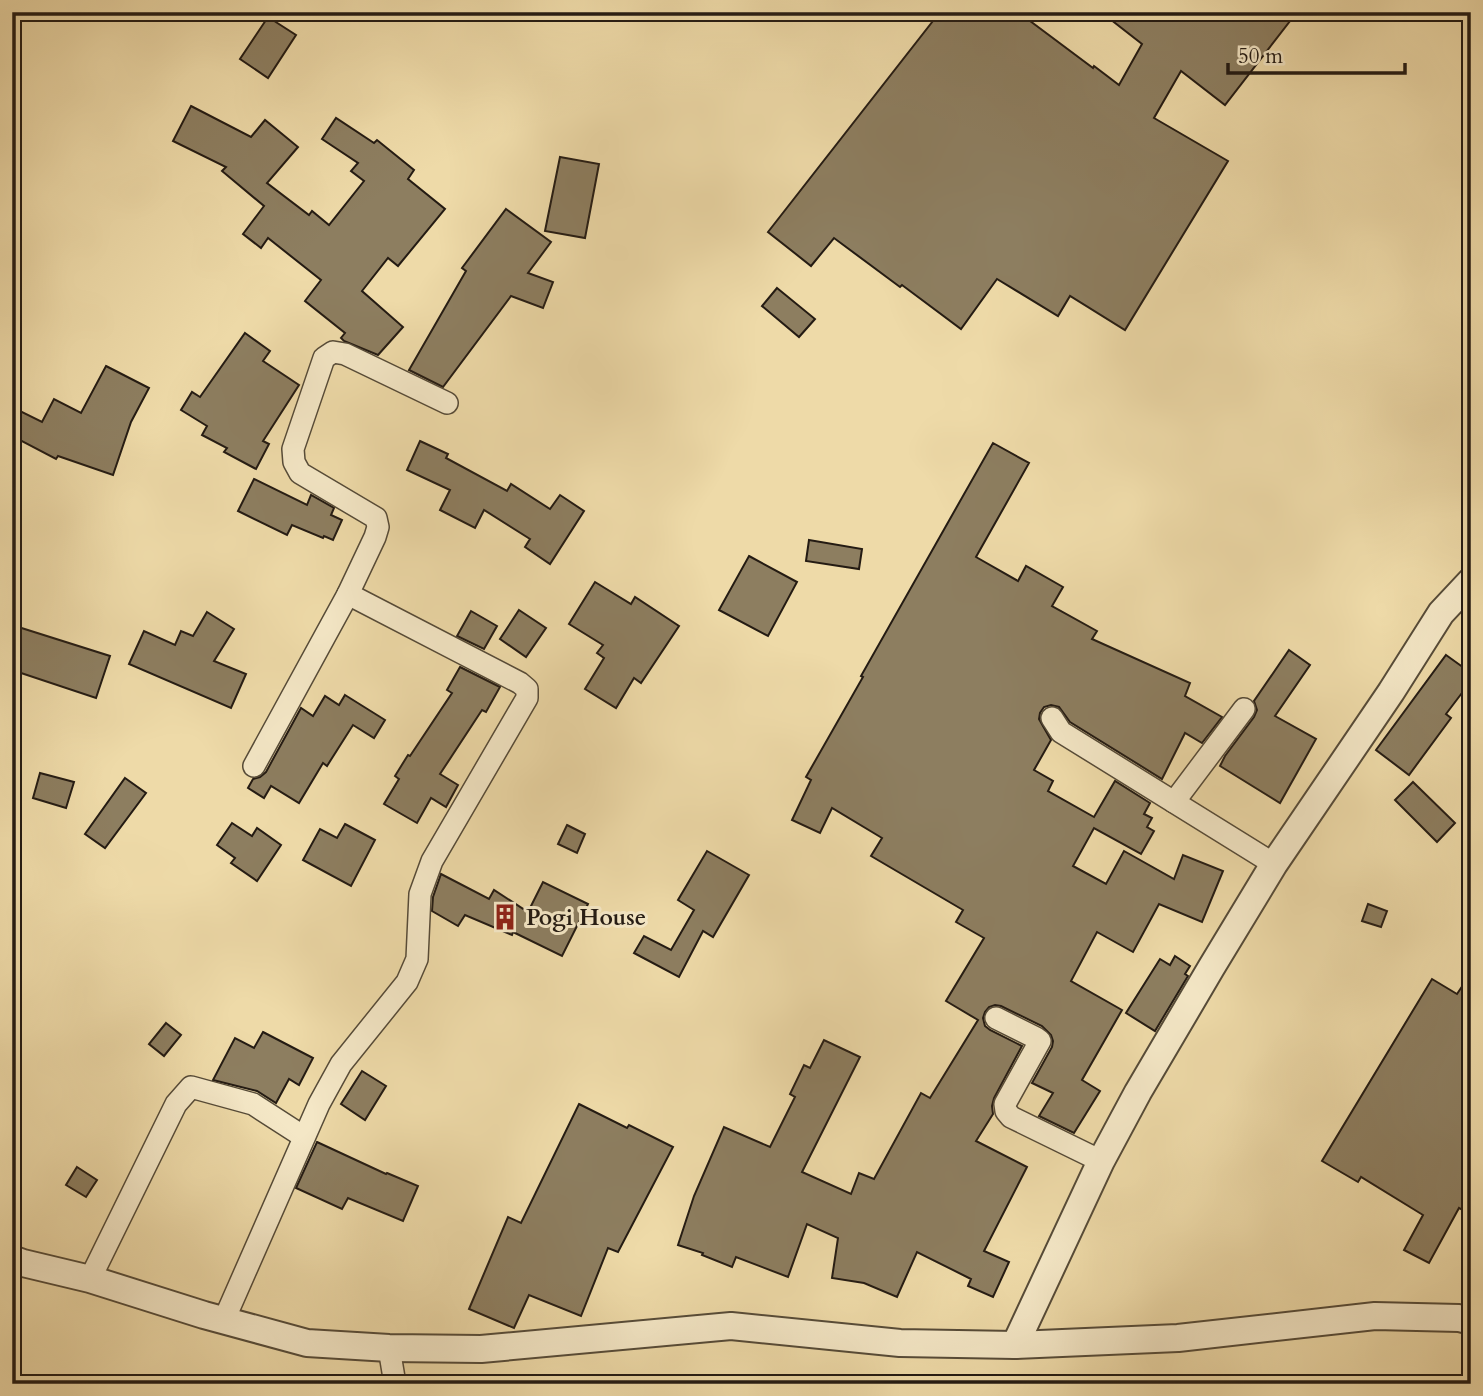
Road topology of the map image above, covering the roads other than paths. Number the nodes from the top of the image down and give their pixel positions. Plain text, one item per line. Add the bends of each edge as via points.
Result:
1 (447, 403) dead end
2 (1471, 580) edge
3 (348, 594) junction
4 (1244, 709) dead end
5 (1052, 718) dead end
6 (254, 766) dead end
7 (1174, 802) junction
8 (1274, 864) junction
9 (996, 1018) dead end
10 (304, 1137) junction
11 (1101, 1161) junction
12 (12, 1258) edge
13 (90, 1279) junction
14 (224, 1320) junction
15 (1471, 1321) edge
16 (1015, 1345) junction
17 (389, 1348) junction
18 (395, 1384) edge

1 - 3 street via 345,354 333,352 324,358 293,449 294,462 300,472 376,518 375,537
2 - 8 street via 1441,613
3 - 6 street
3 - 10 street via 520,682 527,689 527,698 432,861 420,894 417,959 407,982 341,1064
4 - 7 street
5 - 7 street via 1061,732
7 - 8 street
8 - 11 street
9 - 11 street via 1040,1041 1005,1104 1006,1111
10 - 13 street via 253,1104 191,1087 176,1104
10 - 14 street
11 - 16 street
12 - 13 street
13 - 14 street
14 - 17 street via 307,1343
15 - 16 street via 1374,1316 1178,1338
16 - 17 street via 900,1343 731,1326 481,1349
17 - 18 street

